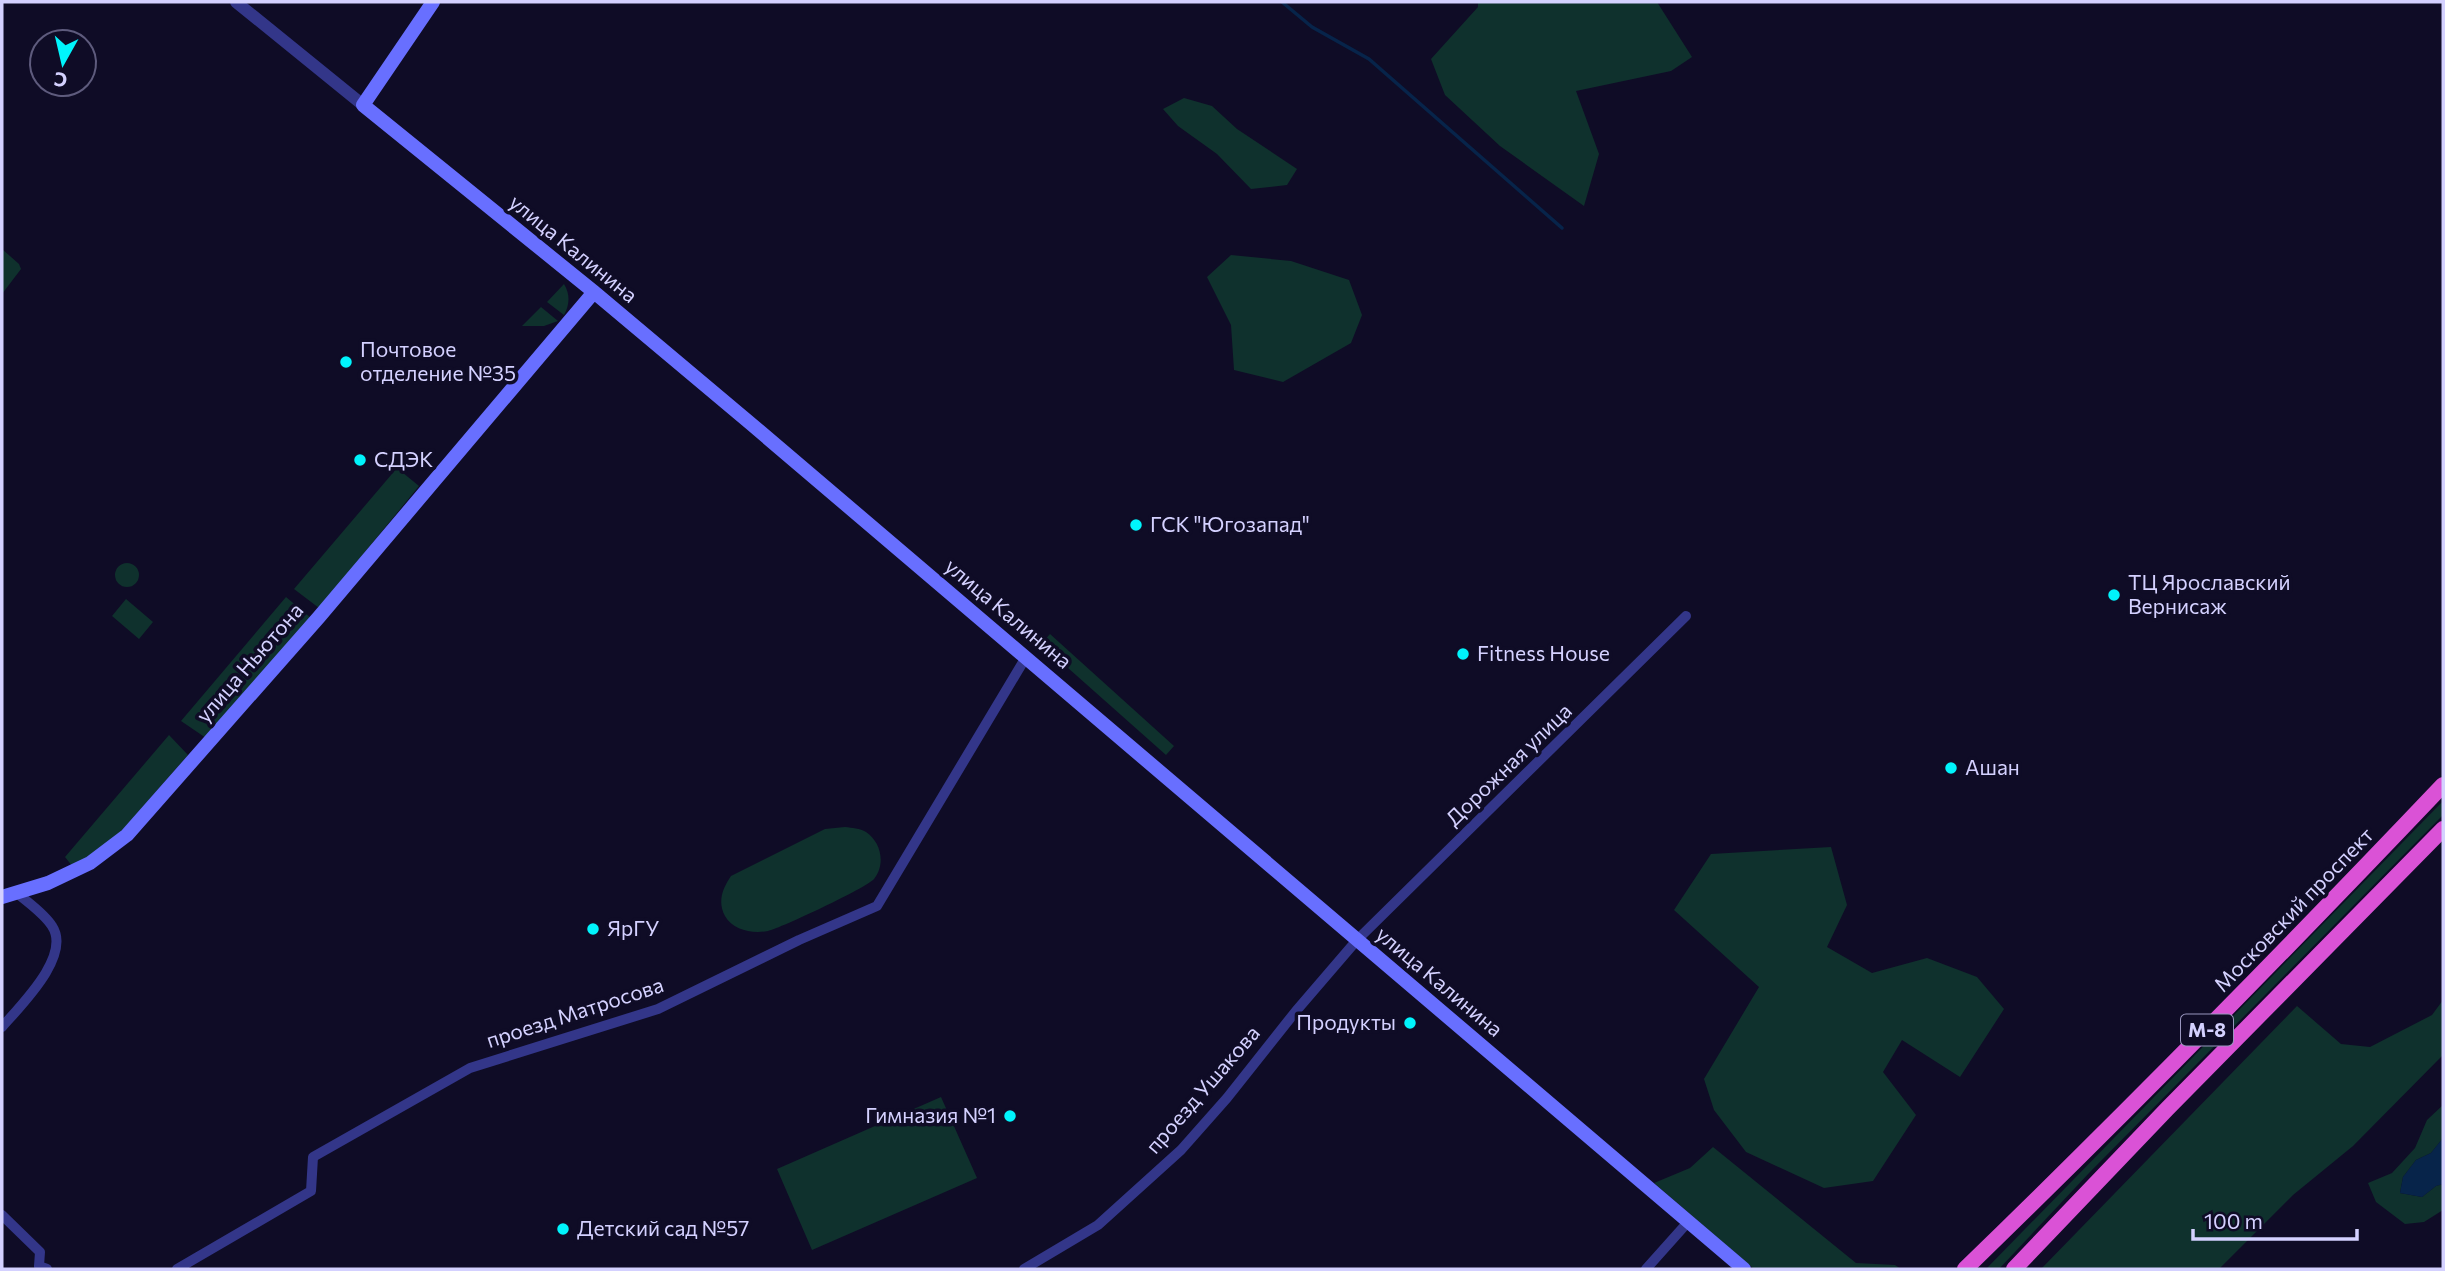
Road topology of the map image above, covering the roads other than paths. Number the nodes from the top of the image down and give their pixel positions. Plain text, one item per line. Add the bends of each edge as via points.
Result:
1 (236, 2) edge
2 (433, 2) edge
3 (363, 105) junction
4 (594, 292) junction
5 (1686, 616) dead end
6 (1026, 657) junction
7 (2443, 785) edge
8 (2443, 828) edge
9 (9, 895) edge
10 (1357, 940) junction
11 (2, 1027) edge
12 (2, 1215) edge
13 (1688, 1222) junction
14 (47, 1269) edge
15 (177, 1269) edge
16 (1024, 1269) edge
17 (1646, 1269) edge
18 (1744, 1269) edge
19 (1965, 1269) edge
20 (2014, 1269) edge

1 - 3 street, улица Калинина
2 - 3 main road
3 - 4 main road, улица Калинина
4 - 6 main road, улица Калинина
4 - 9 main road, улица Ньютона via 127,835 90,863
5 - 10 street, Дорожная улица
6 - 10 main road, улица Калинина
6 - 15 street, проезд Матросова via 877,906 658,1009 470,1068 313,1157 311,1191
7 - 19 highway, Московский проспект / М-8 via 2295,941
8 - 20 highway, М-8
9 - 11 street, улица Ньютона via 53,927 56,947 47,974
10 - 13 main road, улица Калинина
10 - 16 street, проезд Ушакова via 1181,1150 1098,1225
12 - 14 street via 40,1252 39,1266
13 - 17 street
13 - 18 main road, улица Калинина

